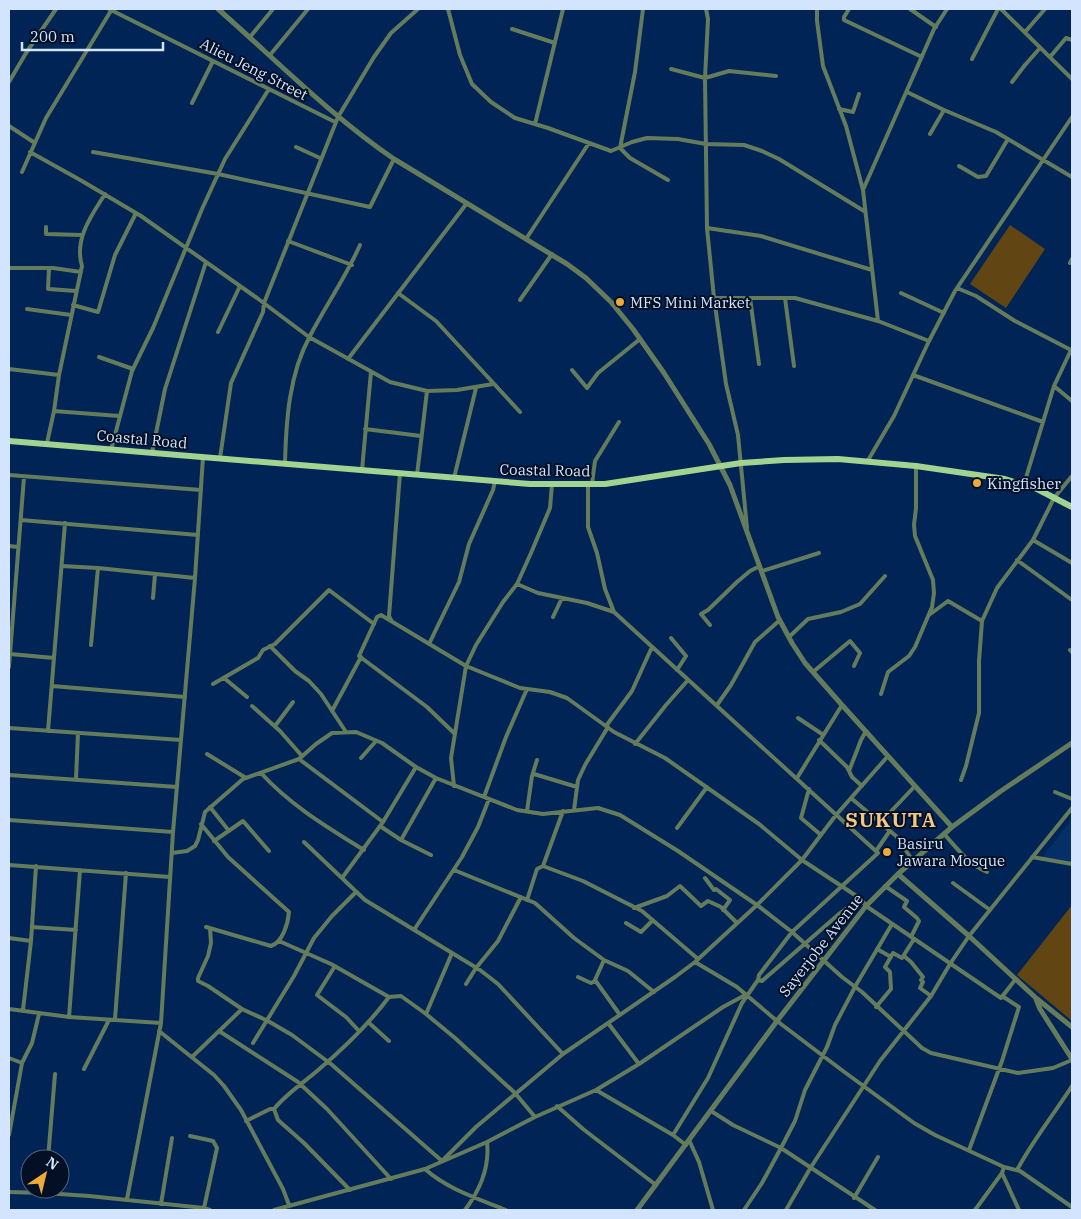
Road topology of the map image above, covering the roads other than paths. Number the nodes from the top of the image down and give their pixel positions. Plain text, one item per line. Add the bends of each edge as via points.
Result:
1 (56, 9) edge
2 (111, 9) edge
3 (220, 9) edge
4 (273, 9) edge
5 (308, 9) edge
6 (418, 9) edge
7 (448, 9) edge
8 (563, 9) edge
9 (643, 9) edge
10 (706, 9) edge
11 (818, 9) edge
12 (849, 9) edge
13 (910, 9) edge
14 (947, 9) edge
15 (999, 9) edge
16 (1045, 9) edge
17 (936, 26) junction
18 (512, 29) dead end
19 (1025, 32) junction
20 (250, 37) junction
21 (1072, 40) edge
22 (555, 44) junction
23 (1040, 48) junction
24 (270, 55) junction
25 (922, 57) junction
26 (1050, 57) junction
27 (972, 59) dead end
28 (213, 61) junction
29 (671, 69) dead end
30 (776, 76) dead end
31 (705, 78) junction
32 (1072, 79) edge
33 (9, 82) edge
34 (1012, 82) dead end
35 (269, 89) junction
36 (907, 92) junction
37 (859, 94) dead end
38 (192, 103) dead end
39 (840, 109) junction
40 (944, 110) junction
41 (1072, 117) edge
42 (336, 119) junction
43 (535, 124) junction
44 (9, 126) edge
45 (930, 134) dead end
46 (1008, 139) junction
47 (35, 143) junction
48 (589, 143) junction
49 (706, 144) junction
50 (296, 147) dead end
51 (620, 148) junction
52 (30, 152) junction
53 (93, 152) dead end
54 (320, 158) junction
55 (394, 159) junction
56 (1044, 160) junction
57 (959, 166) dead end
58 (22, 172) dead end
59 (218, 174) junction
60 (1072, 177) edge
61 (668, 180) dead end
62 (863, 190) junction
63 (306, 193) junction
64 (105, 194) junction
65 (467, 203) junction
66 (864, 212) junction
67 (136, 213) junction
68 (46, 227) dead end
69 (708, 228) junction
70 (82, 235) junction
71 (526, 239) junction
72 (288, 241) junction
73 (360, 245) dead end
74 (186, 248) junction
75 (552, 254) junction
76 (206, 262) junction
77 (352, 265) junction
78 (9, 268) edge
79 (49, 268) junction
80 (872, 270) junction
81 (81, 272) junction
82 (240, 286) junction
83 (958, 288) junction
84 (76, 291) junction
85 (398, 293) junction
86 (902, 293) dead end
87 (714, 298) junction
88 (750, 298) junction
89 (785, 298) junction
90 (520, 300) dead end
91 (264, 303) junction
92 (73, 305) junction
93 (27, 309) dead end
94 (944, 313) junction
95 (71, 314) junction
96 (878, 322) junction
97 (218, 332) dead end
98 (309, 337) junction
99 (640, 339) junction
100 (929, 341) junction
101 (1072, 341) edge
102 (1068, 348) junction
103 (99, 357) dead end
104 (348, 359) junction
105 (759, 364) dead end
106 (794, 366) dead end
107 (9, 369) edge
108 (133, 369) junction
109 (572, 370) dead end
110 (371, 372) junction
111 (59, 375) junction
112 (913, 375) junction
113 (493, 384) junction
114 (1054, 386) junction
115 (476, 388) junction
116 (427, 391) junction
117 (1072, 401) edge
118 (54, 411) junction
119 (520, 412) dead end
120 (119, 416) junction
121 (619, 422) dead end
122 (1044, 422) junction
123 (365, 429) junction
124 (421, 436) junction
125 (9, 441) edge
126 (47, 443) junction
127 (111, 450) junction
128 (152, 453) junction
129 (202, 457) junction
130 (220, 458) junction
131 (867, 462) junction
132 (741, 463) junction
133 (285, 464) junction
134 (721, 466) junction
135 (916, 466) junction
136 (362, 470) junction
137 (400, 473) junction
138 (417, 475) junction
139 (9, 476) edge
140 (1072, 476) edge
141 (24, 477) junction
142 (454, 478) junction
143 (496, 481) junction
144 (552, 484) junction
145 (590, 484) junction
146 (1024, 484) junction
147 (201, 490) junction
148 (1054, 498) junction
149 (1072, 508) edge
150 (21, 520) junction
151 (65, 523) junction
152 (748, 535) junction
153 (198, 536) junction
154 (1033, 540) junction
155 (9, 546) edge
156 (18, 547) junction
157 (819, 553) dead end
158 (1017, 560) junction
159 (1072, 563) edge
160 (62, 566) junction
161 (98, 568) junction
162 (761, 569) junction
163 (155, 574) junction
164 (885, 576) dead end
165 (195, 578) junction
166 (516, 584) junction
167 (153, 598) dead end
168 (562, 598) junction
169 (1072, 600) edge
170 (614, 612) junction
171 (929, 615) junction
172 (553, 617) dead end
173 (780, 620) junction
174 (392, 621) junction
175 (982, 621) junction
176 (374, 624) junction
177 (710, 625) dead end
178 (789, 637) junction
179 (672, 638) dead end
180 (429, 644) junction
181 (91, 645) dead end
182 (270, 646) junction
183 (652, 647) junction
184 (10, 654) junction
185 (361, 657) junction
186 (54, 658) junction
187 (466, 666) junction
188 (854, 666) dead end
189 (9, 667) edge
190 (677, 670) junction
191 (813, 672) junction
192 (224, 678) junction
193 (688, 680) junction
194 (213, 684) dead end
195 (52, 686) junction
196 (527, 689) junction
197 (881, 694) dead end
198 (184, 697) junction
199 (247, 697) dead end
200 (293, 702) dead end
201 (717, 705) junction
202 (842, 705) junction
203 (252, 706) dead end
204 (332, 711) junction
205 (798, 718) dead end
206 (275, 726) junction
207 (607, 727) junction
208 (9, 728) edge
209 (48, 731) junction
210 (346, 732) junction
211 (866, 732) junction
212 (454, 733) junction
213 (78, 734) junction
214 (822, 734) junction
215 (181, 740) junction
216 (819, 740) junction
217 (376, 741) junction
218 (636, 744) junction
219 (1072, 744) edge
220 (207, 754) dead end
221 (888, 756) junction
222 (301, 757) junction
223 (360, 758) dead end
224 (537, 760) dead end
225 (416, 767) junction
226 (849, 771) junction
227 (261, 772) junction
228 (534, 774) junction
229 (9, 775) edge
230 (246, 778) junction
231 (436, 778) junction
232 (797, 778) junction
233 (76, 780) junction
234 (961, 780) dead end
235 (454, 786) junction
236 (862, 786) junction
237 (915, 786) junction
238 (177, 787) junction
239 (577, 787) junction
240 (707, 787) junction
241 (809, 789) junction
242 (1055, 792) dead end
243 (487, 798) junction
244 (851, 798) junction
245 (1072, 798) edge
246 (210, 807) junction
247 (1072, 808) edge
248 (574, 810) junction
249 (527, 811) junction
250 (563, 811) junction
251 (836, 815) junction
252 (9, 820) edge
253 (880, 823) junction
254 (201, 824) junction
255 (382, 824) junction
256 (952, 827) junction
257 (677, 828) dead end
258 (229, 831) junction
259 (173, 832) junction
260 (889, 832) junction
261 (944, 834) junction
262 (821, 835) junction
263 (400, 840) junction
264 (214, 841) junction
265 (304, 842) dead end
266 (364, 850) junction
267 (270, 851) dead end
268 (876, 851) junction
269 (172, 853) junction
270 (431, 855) dead end
271 (1032, 857) junction
272 (802, 860) junction
273 (913, 861) junction
274 (9, 864) edge
275 (1072, 864) edge
276 (36, 866) junction
277 (543, 866) junction
278 (80, 870) junction
279 (454, 870) junction
280 (986, 872) dead end
281 (126, 873) junction
282 (898, 874) junction
283 (170, 877) junction
284 (342, 878) junction
285 (705, 878) dead end
286 (953, 883) dead end
287 (841, 885) junction
288 (885, 886) junction
289 (356, 892) junction
290 (521, 898) junction
291 (861, 899) junction
292 (527, 900) junction
293 (757, 905) junction
294 (866, 906) junction
295 (634, 908) junction
296 (723, 910) junction
297 (990, 910) junction
298 (652, 921) junction
299 (626, 923) dead end
300 (737, 923) junction
301 (892, 924) junction
302 (32, 927) junction
303 (76, 930) junction
304 (414, 930) junction
305 (792, 932) junction
306 (969, 936) junction
307 (9, 938) edge
308 (913, 938) junction
309 (31, 940) junction
310 (279, 941) junction
311 (805, 944) junction
312 (877, 949) junction
313 (307, 953) junction
314 (452, 953) junction
315 (904, 956) junction
316 (891, 957) junction
317 (604, 960) junction
318 (822, 960) junction
319 (697, 961) junction
320 (950, 964) junction
321 (335, 966) junction
322 (476, 968) junction
323 (578, 977) dead end
324 (758, 980) junction
325 (1015, 980) junction
326 (595, 981) junction
327 (466, 984) dead end
328 (855, 987) junction
329 (654, 992) junction
330 (747, 994) junction
331 (931, 996) junction
332 (1002, 996) junction
333 (389, 997) junction
334 (1036, 998) junction
335 (876, 1007) junction
336 (9, 1009) edge
337 (23, 1010) junction
338 (242, 1010) junction
339 (38, 1014) junction
340 (426, 1014) junction
341 (620, 1015) junction
342 (69, 1017) junction
343 (115, 1019) junction
344 (109, 1020) junction
345 (268, 1021) junction
346 (777, 1021) junction
347 (368, 1022) junction
348 (161, 1023) junction
349 (608, 1024) junction
350 (1072, 1028) edge
351 (159, 1031) junction
352 (219, 1031) junction
353 (359, 1031) junction
354 (903, 1031) junction
355 (388, 1041) dead end
356 (253, 1043) dead end
357 (563, 1054) junction
358 (822, 1055) junction
359 (192, 1057) junction
360 (9, 1058) edge
361 (1072, 1060) edge
362 (328, 1062) junction
363 (22, 1063) junction
364 (639, 1064) junction
365 (84, 1068) dead end
366 (998, 1070) junction
367 (55, 1074) dead end
368 (301, 1085) junction
369 (863, 1086) junction
370 (1072, 1086) edge
371 (596, 1090) junction
372 (515, 1093) junction
373 (557, 1106) junction
374 (274, 1109) junction
375 (710, 1111) junction
376 (535, 1117) junction
377 (246, 1121) junction
378 (9, 1135) edge
379 (673, 1135) junction
380 (190, 1136) dead end
381 (172, 1138) dead end
382 (487, 1142) junction
383 (687, 1142) junction
384 (781, 1148) junction
385 (49, 1149) edge
386 (969, 1150) junction
387 (878, 1157) dead end
388 (442, 1160) junction
389 (811, 1167) junction
390 (1004, 1167) junction
391 (426, 1169) junction
392 (1017, 1170) junction
393 (1002, 1173) junction
394 (391, 1179) junction
395 (656, 1185) junction
396 (350, 1190) junction
397 (70, 1193) edge
398 (474, 1197) junction
399 (854, 1198) junction
400 (128, 1199) junction
401 (161, 1204) junction
402 (289, 1206) junction
403 (1072, 1206) edge
404 (204, 1208) junction
405 (210, 1210) edge
406 (274, 1210) edge
407 (465, 1210) edge
408 (506, 1210) edge
409 (637, 1210) edge
410 (713, 1210) edge
411 (744, 1210) edge
412 (786, 1210) edge
413 (875, 1210) edge
414 (975, 1210) edge
415 (1019, 1210) edge

1 - 33 street
2 - 28 street, Alieu Jeng Street
2 - 47 street via 46,118
3 - 20 street
4 - 20 street
5 - 24 street
6 - 42 street via 391,33
7 - 43 street via 460,55 472,84 514,118
8 - 22 street
9 - 51 street
10 - 31 street
11 - 39 street via 823,66
12 - 25 street via 844,20
13 - 17 street
14 - 17 street
15 - 19 street
15 - 27 street
16 - 19 street
17 - 25 street
18 - 22 street
19 - 23 street
20 - 24 street
21 - 26 street via 1066,38
22 - 43 street
23 - 26 street
23 - 34 street
24 - 42 street
25 - 36 street
26 - 32 street
28 - 35 street, Alieu Jeng Street
28 - 38 street
29 - 31 street
30 - 31 street via 729,71
31 - 49 street
35 - 42 street, Alieu Jeng Street
35 - 59 street
36 - 40 street
36 - 62 street
37 - 39 street via 853,112
39 - 62 street
40 - 45 street
40 - 46 street
41 - 56 street
42 - 54 street
42 - 55 street
43 - 48 street
44 - 47 street
46 - 56 street
46 - 57 street via 986,176 978,177
47 - 52 street
48 - 51 street via 611,151
48 - 71 street
49 - 51 street via 647,138
49 - 66 street via 744,145 762,151
49 - 69 street
50 - 54 street
51 - 61 street via 630,158
52 - 58 street
52 - 64 street
53 - 59 street
54 - 63 street
55 - 63 street via 370,207
55 - 65 street
56 - 60 street
56 - 83 street
59 - 63 street
59 - 74 street
62 - 66 street
63 - 72 street
64 - 67 street
64 - 70 street
65 - 71 street
65 - 85 street
66 - 80 street
67 - 74 street
67 - 92 street via 115,255 98,312
68 - 70 street via 46,234
69 - 80 street via 761,236
69 - 87 street
70 - 81 street
71 - 75 street
72 - 77 street
72 - 91 street
73 - 77 street
74 - 76 street
74 - 108 street
75 - 90 street
75 - 99 street via 586,278 611,302
76 - 82 street
76 - 128 street via 165,389
77 - 98 street
78 - 79 street
79 - 81 street
79 - 84 street via 48,289
80 - 96 street
81 - 84 street
82 - 91 street
82 - 97 street
83 - 94 street
83 - 102 street
84 - 92 street
85 - 104 street
85 - 113 street via 436,321
86 - 94 street
87 - 88 street
87 - 132 street
88 - 89 street
88 - 105 street
89 - 96 street
89 - 106 street
91 - 98 street
91 - 130 street via 263,312 231,383
92 - 95 street
93 - 95 street
94 - 100 street
95 - 111 street
96 - 100 street
98 - 104 street
98 - 133 street via 294,377
99 - 109 street via 598,373 587,388
99 - 134 street
100 - 112 street
101 - 102 street
102 - 114 street via 1071,352
103 - 108 street
104 - 110 street
107 - 111 street
108 - 120 street
110 - 116 street via 390,382
110 - 123 street
111 - 118 street
112 - 122 street
112 - 131 street
113 - 115 street
113 - 119 street
114 - 117 street
114 - 122 street
115 - 116 street
115 - 142 street
116 - 124 street
118 - 120 street
118 - 126 street
120 - 127 street
121 - 145 street via 595,460
122 - 146 street
123 - 124 street
123 - 136 street
124 - 138 street
125 - 126 main road, Coastal Road
126 - 127 main road, Coastal Road
127 - 128 main road, Coastal Road
128 - 129 main road, Coastal Road
129 - 130 main road, Coastal Road
129 - 147 street
130 - 133 main road, Coastal Road
131 - 132 main road, Coastal Road via 807,459
131 - 135 main road, Coastal Road
132 - 134 main road, Coastal Road
132 - 152 street
133 - 136 main road, Coastal Road
134 - 145 main road, Coastal Road
134 - 152 street
135 - 146 main road, Coastal Road
135 - 171 street via 914,525 932,580 934,593
136 - 137 main road, Coastal Road
137 - 138 main road, Coastal Road
137 - 174 street via 389,616
138 - 142 main road, Coastal Road
139 - 141 street
140 - 148 street
141 - 147 street
141 - 150 street
142 - 143 main road, Coastal Road
143 - 144 main road, Coastal Road
143 - 180 street via 469,544 459,582
144 - 145 main road, Coastal Road
144 - 166 street via 550,508
145 - 170 street via 588,528
146 - 148 main road, Coastal Road
147 - 153 street
148 - 149 main road, Coastal Road
148 - 154 street
150 - 151 street
150 - 156 street
151 - 153 street
151 - 160 street
152 - 162 street
153 - 165 street
154 - 158 street
154 - 159 street
155 - 156 street
156 - 184 street
157 - 162 street
158 - 169 street
158 - 175 street via 997,588
160 - 161 street
160 - 186 street
161 - 163 street
161 - 181 street
162 - 173 street
162 - 177 street via 750,571 701,614
163 - 165 street
163 - 167 street
164 - 178 street via 860,604 842,612 808,619
165 - 198 street
166 - 168 street
166 - 187 street
168 - 170 street
168 - 172 street
170 - 183 street
171 - 175 street via 948,601
171 - 197 street via 916,647 888,672
173 - 178 street
173 - 201 street via 755,642
174 - 176 street via 381,615
174 - 180 street
175 - 234 street via 979,713
176 - 182 street via 329,590
176 - 185 street
178 - 191 street
179 - 190 street via 686,656
180 - 187 street
182 - 192 street via 258,658
182 - 204 street via 309,681
183 - 190 street
183 - 207 street via 632,691
184 - 186 street
184 - 189 street
185 - 204 street
185 - 212 street via 428,707
186 - 195 street
187 - 196 street
187 - 212 street
188 - 191 street via 860,654 850,641
190 - 193 street
191 - 202 street
192 - 194 street
192 - 199 street
193 - 201 street
193 - 218 street
195 - 198 street
195 - 209 street
196 - 207 street via 567,698
196 - 243 street via 506,737
198 - 215 street
200 - 206 street
201 - 232 street
202 - 211 street
202 - 214 street
203 - 206 street
204 - 210 street
205 - 214 street
206 - 222 street
207 - 218 street
207 - 239 street via 585,765
208 - 209 street
209 - 213 street
210 - 217 street via 356,732
210 - 222 street via 332,733
211 - 221 street
211 - 226 street
212 - 235 street via 451,758
213 - 215 street
213 - 233 street
214 - 216 street
215 - 238 street
216 - 226 street
216 - 232 street
217 - 223 street
217 - 225 street
218 - 240 street via 665,758
219 - 256 street, Sayerjobe Avenue
220 - 230 street
221 - 236 street
221 - 237 street
222 - 227 street
222 - 255 street
224 - 228 street
225 - 231 street
225 - 255 street
226 - 236 street
227 - 230 street
227 - 266 street via 277,790 304,811
228 - 239 street
228 - 249 street
229 - 233 street
230 - 246 street
231 - 235 street
231 - 263 street
232 - 241 street
233 - 238 street
235 - 243 street
236 - 244 street
237 - 253 street
237 - 256 street
238 - 259 street
239 - 248 street
240 - 257 street
240 - 272 street
241 - 251 street
241 - 262 street via 801,818
242 - 245 street
243 - 249 street
243 - 279 street via 478,828
244 - 251 street
244 - 253 street
246 - 254 street
246 - 258 street
247 - 271 street
248 - 250 street
248 - 293 street via 598,808 620,815
249 - 250 street via 542,814
250 - 277 street
251 - 262 street
251 - 268 street
252 - 259 street
253 - 260 street
254 - 264 street
254 - 269 street via 195,846 188,851
255 - 263 street
255 - 266 street
256 - 261 street, Sayerjobe Avenue
258 - 264 street
258 - 267 street via 243,821
259 - 269 street
260 - 268 street
260 - 273 street via 896,836
261 - 273 street, Sayerjobe Avenue
261 - 280 street via 967,860
262 - 272 street
263 - 270 street
264 - 310 street via 289,912
265 - 284 street
266 - 284 street
268 - 287 street
269 - 283 street
271 - 275 street
271 - 297 street
272 - 287 street
272 - 293 street
273 - 282 street, Sayerjobe Avenue
274 - 276 street
276 - 278 street
276 - 302 street
277 - 292 street via 537,869
277 - 295 street via 583,881
278 - 281 street
278 - 303 street
279 - 290 street
279 - 304 street
281 - 283 street
281 - 343 street
282 - 288 street, Sayerjobe Avenue
282 - 306 street
283 - 348 street
284 - 289 street
285 - 296 street via 714,890 730,900
286 - 297 street
287 - 291 street
287 - 305 street
288 - 294 street, Sayerjobe Avenue
288 - 308 street via 907,901 904,906 917,918 919,922
289 - 304 street
289 - 313 street via 314,938
290 - 292 street
290 - 322 street via 498,941
291 - 294 street
291 - 311 street
292 - 317 street via 535,903
293 - 300 street
293 - 305 street
294 - 301 street
294 - 318 street, Sayerjobe Avenue
295 - 296 street via 668,896 680,886 701,906 708,901
295 - 298 street
296 - 300 street
297 - 306 street
298 - 299 street via 641,932
298 - 319 street
300 - 319 street
301 - 308 street
301 - 312 street
302 - 303 street
302 - 309 street
303 - 342 street
304 - 314 street
305 - 311 street
305 - 324 street
306 - 320 street
306 - 325 street
307 - 309 street
308 - 315 street
308 - 320 street
309 - 337 street
310 - 313 street
310 - 338 street via 271,946 208,928 209,950 198,981
311 - 318 street
311 - 324 street via 762,981
312 - 316 street
312 - 328 street
313 - 321 street
313 - 345 street
314 - 322 street
314 - 340 street
315 - 316 street via 894,953
315 - 331 street via 923,977 920,988
316 - 335 street via 885,967 890,972 891,989
317 - 326 street
317 - 329 street via 628,971
318 - 328 street
318 - 346 street, Sayerjobe Avenue
319 - 329 street
319 - 330 street
320 - 331 street
320 - 332 street
321 - 333 street
321 - 353 street via 317,995
322 - 327 street
322 - 357 street via 498,984
323 - 326 street via 591,983
324 - 330 street
325 - 332 street
325 - 334 street
326 - 341 street
328 - 335 street
328 - 358 street
329 - 341 street
330 - 346 street
330 - 364 street
330 - 379 street via 708,1078
331 - 354 street
332 - 366 street via 1019,1007
333 - 340 street via 401,996
333 - 347 street
334 - 350 street
334 - 361 street
335 - 354 street
336 - 337 street
337 - 339 street
338 - 345 street
338 - 352 street
339 - 342 street
339 - 363 street via 32,1043
340 - 372 street
341 - 349 street
342 - 344 street
343 - 344 street
343 - 348 street
344 - 365 street
345 - 356 street
345 - 362 street
346 - 358 street
346 - 375 street, Sayerjobe Avenue
347 - 353 street
347 - 355 street
348 - 351 street
349 - 357 street
349 - 364 street
351 - 359 street
351 - 400 street
352 - 359 street
352 - 368 street
353 - 362 street
354 - 366 street via 931,1054
354 - 369 street
357 - 372 street
358 - 369 street
358 - 384 street
359 - 377 street via 224,1086
360 - 363 street
361 - 366 street via 1053,1068 1026,1072
362 - 368 street
362 - 388 street
363 - 378 street
364 - 371 street
366 - 386 street
367 - 385 street
368 - 374 street
368 - 394 street
369 - 386 street via 935,1135
369 - 389 street
370 - 392 street
371 - 373 street
371 - 379 street
372 - 376 street
372 - 388 street
373 - 376 street
373 - 395 street
374 - 377 street
374 - 396 street via 278,1120
375 - 383 street, Sayerjobe Avenue
375 - 384 street
376 - 382 street
377 - 402 street
379 - 383 street
380 - 404 street via 213,1141 217,1148
381 - 401 street
382 - 388 street
382 - 398 street via 484,1176
383 - 395 street, Sayerjobe Avenue
383 - 410 street via 699,1162
384 - 389 street
384 - 411 street
386 - 390 street
387 - 399 street
388 - 391 street
389 - 399 street
389 - 412 street
390 - 392 street
390 - 393 street
391 - 394 street
391 - 398 street via 433,1176
392 - 403 street
393 - 414 street
393 - 415 street
394 - 396 street
395 - 409 street, Sayerjobe Avenue
396 - 402 street
397 - 400 street
398 - 407 street
398 - 408 street
399 - 413 street
400 - 401 street
401 - 404 street
402 - 406 street
404 - 405 street

